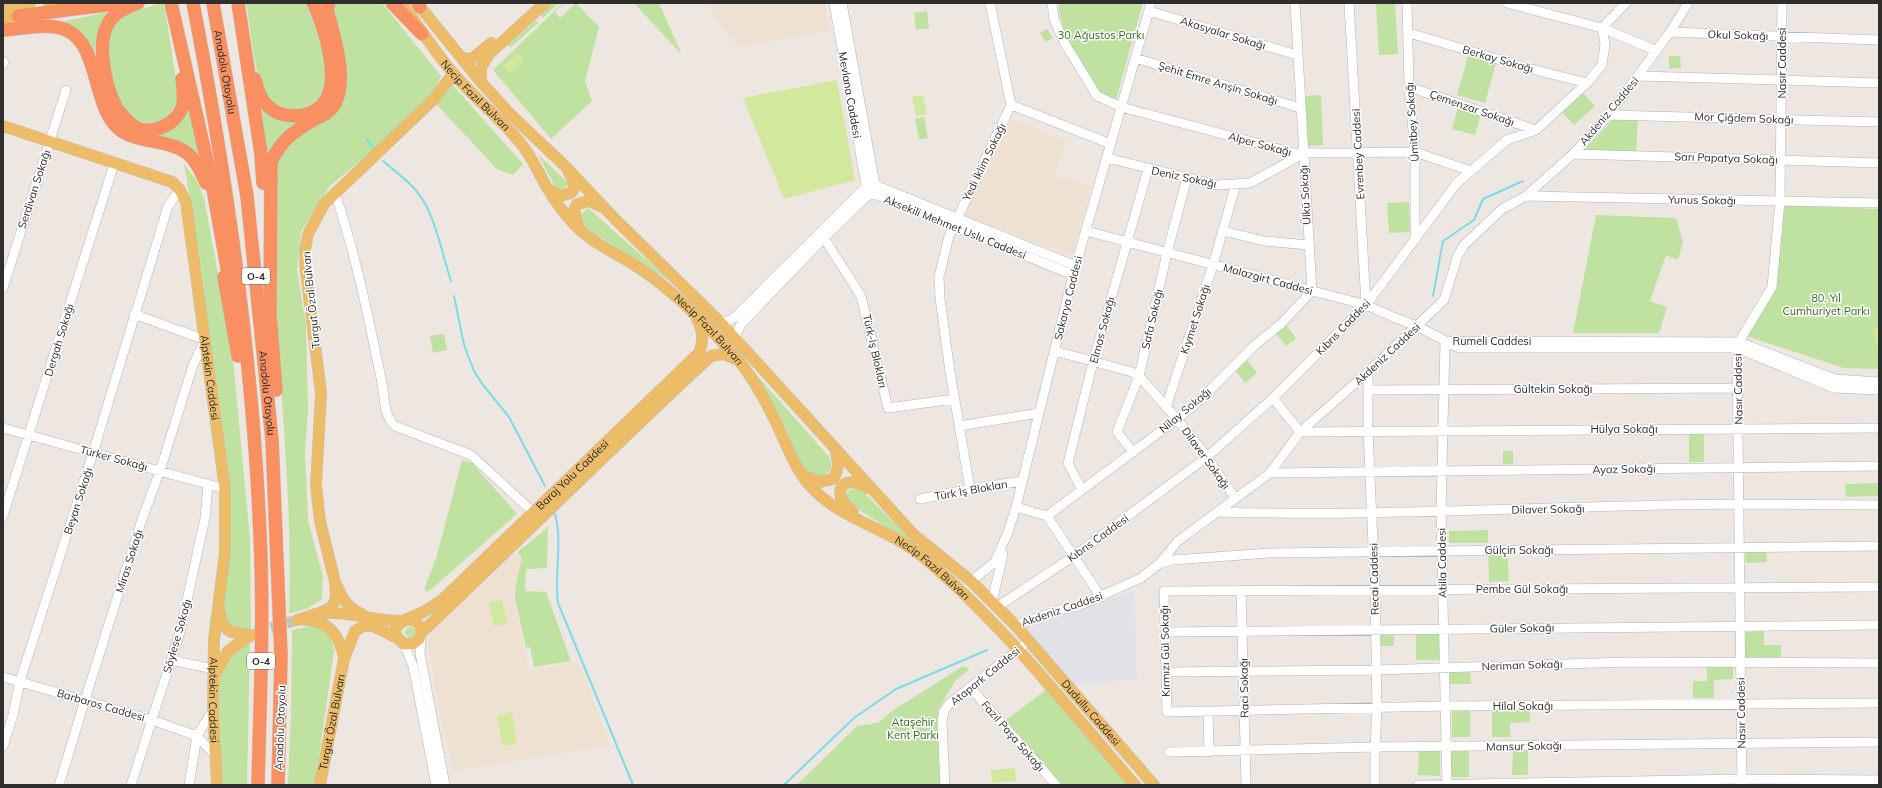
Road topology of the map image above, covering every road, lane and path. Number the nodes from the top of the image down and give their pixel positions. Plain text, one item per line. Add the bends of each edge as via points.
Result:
1 (30, 3) edge
2 (65, 3) edge
3 (122, 3) edge
4 (138, 3) edge
5 (238, 3) edge
6 (313, 3) edge
7 (329, 3) edge
8 (392, 3) edge
9 (537, 3) edge
10 (545, 3) edge
11 (834, 3) edge
12 (842, 3) edge
13 (990, 3) edge
14 (1052, 3) edge
15 (1295, 3) edge
16 (1349, 3) edge
17 (1407, 3) edge
18 (1507, 3) edge
19 (1626, 3) edge
20 (1688, 3) edge
21 (1782, 3) edge
22 (213, 4) edge
23 (411, 5) edge
24 (194, 6) edge
25 (1150, 7) edge
26 (172, 8) edge
27 (3, 11) edge
28 (18, 16) junction
29 (3, 21) edge
30 (1602, 28) junction
31 (3, 30) edge
32 (1670, 32) junction
33 (1409, 33) junction
34 (422, 34) junction
35 (1782, 37) junction
36 (1879, 40) edge
37 (1657, 51) junction
38 (1297, 55) junction
39 (1135, 58) junction
40 (464, 59) junction
41 (453, 74) junction
42 (1639, 76) junction
43 (1781, 80) junction
44 (481, 82) junction
45 (1587, 83) junction
46 (1879, 83) edge
47 (1409, 87) junction
48 (66, 90) dead end
49 (1011, 105) junction
50 (1121, 108) junction
51 (1300, 108) junction
52 (1609, 115) junction
53 (1781, 120) junction
54 (1879, 122) edge
55 (3, 126) edge
56 (1536, 130) junction
57 (49, 142) junction
58 (1111, 144) junction
59 (1415, 152) junction
60 (1358, 153) junction
61 (1303, 154) junction
62 (1573, 154) junction
63 (1107, 158) junction
64 (1781, 160) junction
65 (1879, 163) edge
66 (114, 164) junction
67 (565, 166) junction
68 (1148, 169) junction
69 (1471, 171) junction
70 (1187, 178) junction
71 (1236, 184) junction
72 (546, 187) junction
73 (871, 189) junction
74 (180, 190) junction
75 (335, 193) junction
76 (1526, 196) junction
77 (1780, 201) junction
78 (1879, 203) edge
79 (605, 208) junction
80 (955, 222) junction
81 (580, 230) junction
82 (1086, 231) junction
83 (1223, 231) junction
84 (824, 238) junction
85 (1415, 240) junction
86 (1127, 242) junction
87 (1308, 245) junction
88 (1167, 252) junction
89 (1213, 265) junction
90 (1074, 271) junction
91 (3, 288) edge
92 (270, 291) junction
93 (1312, 291) junction
94 (1366, 305) junction
95 (692, 310) junction
96 (134, 314) junction
97 (719, 321) junction
98 (1417, 326) junction
99 (205, 340) junction
100 (1445, 341) junction
101 (739, 343) junction
102 (1738, 345) junction
103 (1055, 351) junction
104 (739, 361) junction
105 (1094, 362) junction
106 (241, 370) junction
107 (1368, 372) junction
108 (1139, 376) junction
109 (1879, 382) edge
110 (1738, 388) junction
111 (1444, 389) junction
112 (1368, 390) junction
113 (1879, 390) edge
114 (1273, 398) junction
115 (954, 399) junction
116 (1166, 407) junction
117 (1039, 413) junction
118 (1177, 419) junction
119 (629, 426) junction
120 (959, 426) junction
121 (3, 428) edge
122 (1879, 428) edge
123 (1738, 429) junction
124 (1368, 430) junction
125 (1443, 430) junction
126 (1300, 432) junction
127 (29, 436) junction
128 (835, 447) junction
129 (93, 452) junction
130 (1133, 452) junction
131 (1207, 457) junction
132 (1879, 466) edge
133 (1739, 468) junction
134 (160, 471) junction
135 (1442, 471) junction
136 (1370, 472) junction
137 (1270, 473) junction
138 (802, 475) junction
139 (1022, 482) junction
140 (208, 484) junction
141 (970, 488) junction
142 (225, 489) junction
143 (1082, 490) junction
144 (877, 496) junction
145 (1235, 498) junction
146 (920, 499) dead end
147 (1739, 504) junction
148 (1879, 505) edge
149 (1016, 507) junction
150 (1441, 511) junction
151 (1217, 512) junction
152 (1372, 512) junction
153 (534, 513) junction
154 (3, 516) edge
155 (1047, 516) junction
156 (866, 523) junction
157 (1008, 532) junction
158 (260, 537) junction
159 (1879, 546) edge
160 (1739, 548) junction
161 (1442, 550) junction
162 (278, 551) junction
163 (1374, 552) junction
164 (1074, 556) junction
165 (1160, 563) junction
166 (971, 581) junction
167 (335, 582) junction
168 (1879, 587) edge
169 (1740, 588) junction
170 (1443, 589) junction
171 (221, 590) junction
172 (1241, 590) junction
173 (1375, 590) junction
174 (1164, 591) joint
175 (1101, 597) junction
176 (995, 604) junction
177 (320, 613) junction
178 (370, 618) junction
179 (404, 620) junction
180 (1015, 625) junction
181 (1879, 625) edge
182 (1740, 626) junction
183 (1443, 629) junction
184 (1375, 630) junction
185 (1165, 632) junction
186 (1242, 632) junction
187 (422, 634) junction
188 (1029, 641) junction
189 (401, 642) junction
190 (1018, 649) junction
191 (171, 660) junction
192 (344, 660) junction
193 (1741, 663) junction
194 (1879, 663) edge
195 (1444, 668) junction
196 (1376, 670) junction
197 (1243, 671) junction
198 (1166, 672) junction
199 (214, 673) junction
200 (3, 677) edge
201 (20, 681) junction
202 (970, 687) junction
203 (84, 700) junction
204 (1879, 703) edge
205 (1741, 704) junction
206 (1445, 706) junction
207 (1376, 709) junction
208 (214, 710) junction
209 (1244, 710) junction
210 (1208, 711) junction
211 (1166, 712) joint
212 (152, 720) junction
213 (197, 736) junction
214 (1879, 742) edge
215 (1742, 743) junction
216 (3, 746) edge
217 (1375, 747) junction
218 (1446, 747) junction
219 (1245, 751) junction
220 (1168, 752) dead end
221 (1209, 752) junction
222 (215, 755) junction
223 (1879, 780) edge
224 (1742, 782) edge
225 (59, 785) edge
226 (130, 785) edge
227 (189, 785) edge
228 (217, 785) edge
229 (258, 785) edge
230 (278, 785) edge
231 (320, 785) edge
232 (436, 785) edge
233 (445, 785) edge
234 (945, 785) edge
235 (1056, 785) edge
236 (1135, 785) edge
237 (1154, 785) edge
238 (1246, 785) edge
239 (1376, 785) edge
240 (1418, 785) edge
241 (1447, 785) edge

1 - 27 main road
2 - 28 main road
3 - 28 highway
4 - 26 highway via 111,18 104,35 102,56 107,82 116,107 133,126 149,130 162,127 174,120 183,103 182,72
5 - 6 highway via 257,88 266,104 275,112 296,116 307,114 319,107 326,98 331,82 330,62 318,13
5 - 92 highway via 261,154
7 - 92 highway via 327,10 338,53 340,83 330,111 291,133 282,141 271,162
8 - 34 highway
9 - 40 main road via 482,52 473,58
10 - 44 main road via 489,54 481,68
11 - 73 street, Mevlana Caddesi
12 - 73 street, Mevlana Caddesi
13 - 49 street
14 - 50 street, Alper Sokağı via 1054,19 1064,42 1097,96
15 - 38 street, Ülkü Sokağı
16 - 60 street, Evrenbey Caddesi
17 - 33 street, Ümitbey Sokağı
18 - 30 street
19 - 30 street
20 - 32 street, Akdeniz Caddesi
21 - 35 street, Nasır Caddesi
22 - 162 highway, Anadolu Otoyolu / O-4 via 247,196 272,440
23 - 34 main road, Necip Fazıl Bulvarı
23 - 40 main road, Necip Fazıl Bulvarı
24 - 158 highway, Anadolu Otoyolu / O-4 via 229,207 253,421
25 - 38 street, Akasyalar Sokağı
25 - 39 street, Sakarya Caddesi
26 - 106 highway via 212,183 229,279
28 - 29 main road
30 - 37 street
30 - 45 street, Kıbrıs Caddesi via 1605,44 1602,65
31 - 106 highway via 46,26 66,30 79,40 89,57 103,105 115,125 136,138 170,145 188,153 200,169 208,188
32 - 35 street, Okul Sokağı
32 - 37 street, Akdeniz Caddesi
33 - 45 street, Berkay Sokağı
33 - 47 street, Ümitbey Sokağı
34 - 41 main road, Necip Fazıl Bulvarı
35 - 36 street, Okul Sokağı
35 - 43 street, Nasır Caddesi
37 - 42 street, Akdeniz Caddesi
38 - 51 street, Ülkü Sokağı
39 - 50 street, Sakarya Caddesi
39 - 51 street, Şehit Emre Anşin Sokağı
40 - 44 main road, Necip Fazıl Bulvarı
41 - 72 main road, Necip Fazıl Bulvarı via 518,139 532,157
41 - 75 main road, Turgut Özal Bulvarı via 434,99
42 - 43 street
42 - 52 street, Akdeniz Caddesi
43 - 46 street
43 - 53 street, Nasır Caddesi
44 - 67 main road, Necip Fazıl Bulvarı via 509,113
45 - 56 street, Kıbrıs Caddesi
47 - 56 street, Çemenzar Sokağı
47 - 59 street, Ümitbey Sokağı
48 - 57 street, Serdivan Sokağı
49 - 58 street
49 - 80 street, Yedi İklim Sokağı
50 - 58 street, Sakarya Caddesi
50 - 61 street, Alper Sokağı
51 - 61 street, Ülkü Sokağı
52 - 53 street, Mor Çiğdem Sokağı
52 - 62 street, Akdeniz Caddesi
53 - 54 street, Mor Çiğdem Sokağı
53 - 64 street, Nasır Caddesi
55 - 57 main road
56 - 69 street, Kıbrıs Caddesi via 1507,140
57 - 66 main road
57 - 91 street, Serdivan Sokağı
58 - 63 street, Sakarya Caddesi
59 - 60 street, Alper Sokağı
59 - 69 street, Alper Sokağı
59 - 85 street, Ümitbey Sokağı
60 - 61 street, Alper Sokağı
60 - 94 street, Evrenbey Caddesi
61 - 71 street, Deniz Sokağı via 1250,183
61 - 87 street, Ülkü Sokağı
62 - 64 street, Sarı Papatya Sokağı
62 - 76 street, Akdeniz Caddesi
63 - 68 street, Deniz Sokağı
63 - 82 street, Sakarya Caddesi
64 - 65 street, Sarı Papatya Sokağı
64 - 77 street, Nasır Caddesi
66 - 74 main road via 172,182
66 - 127 street, Dergah Sokağı
67 - 72 main road via 572,177 574,189 571,193 560,196
67 - 79 main road, Necip Fazıl Bulvarı
68 - 70 street, Deniz Sokağı
68 - 86 street, Elmas Sokağı
69 - 85 street, Kıbrıs Caddesi via 1457,183
70 - 71 street, Deniz Sokağı via 1217,185
70 - 88 street, Safa Sokağı
71 - 83 street, Kıymet Sokağı
72 - 81 main road, Necip Fazıl Bulvarı
73 - 80 street, Aksekili Mehmet Uslu Caddesi
73 - 84 street, Aksekili Mehmet Uslu Caddesi
73 - 97 street via 734,318
74 - 96 street, Beyan Sokağı via 168,206
74 - 99 main road, Alptekin Caddesi via 186,202 190,224
75 - 153 street via 345,223 381,378 386,414 395,426 471,455
75 - 167 main road, Turgut Özal Bulvarı via 324,204 308,234 305,264 321,394 316,484 318,506
76 - 77 street, Yunus Sokağı
76 - 98 street, Akdeniz Caddesi via 1502,209 1464,245 1458,255 1444,300
77 - 78 street, Yunus Sokağı
77 - 102 street, Nasır Caddesi via 1772,287
79 - 81 main road via 589,201 577,204 574,210
79 - 97 main road, Necip Fazıl Bulvarı
80 - 90 street, Aksekili Mehmet Uslu Caddesi
80 - 115 street via 941,269 939,286
81 - 95 main road, Necip Fazıl Bulvarı via 640,268
82 - 86 street, Malazgirt Caddesi
82 - 90 street, Sakarya Caddesi
83 - 87 street via 1264,241
83 - 89 street, Kıymet Sokağı
84 - 101 street, Aksekili Mehmet Uslu Caddesi via 741,324 736,336
84 - 115 street, Türk-İş Blokları via 861,296 888,408
85 - 94 street, Kıbrıs Caddesi
86 - 88 street, Malazgirt Caddesi
86 - 105 street, Elmas Sokağı
87 - 93 street, Ülkü Sokağı
88 - 89 street, Malazgirt Caddesi
88 - 108 street, Safa Sokağı
89 - 93 street, Malazgirt Caddesi
89 - 116 street, Kıymet Sokağı
90 - 103 street, Sakarya Caddesi
92 - 162 highway via 280,448
93 - 94 street, Malazgirt Caddesi
93 - 118 street, Nilay Sokağı via 1200,400
94 - 98 street, Malazgirt Caddesi
94 - 114 street, Kıbrıs Caddesi
95 - 104 main road, Necip Fazıl Bulvarı
95 - 119 main road, Baraj Yolu Caddesi via 702,330 703,343 699,353
96 - 99 street
96 - 129 street, Beyan Sokağı
97 - 101 main road, Necip Fazıl Bulvarı
98 - 100 street, Malazgirt Caddesi
98 - 107 street, Akdeniz Caddesi
99 - 134 street, Miras Sokağı via 193,365
99 - 142 main road, Alptekin Caddesi
100 - 102 street, Rumeli Caddesi via 1459,348
100 - 111 street, Atilla Caddesi
101 - 128 main road, Necip Fazıl Bulvarı
102 - 109 street, Rumeli Caddesi via 1835,379
102 - 110 street, Nasır Caddesi
102 - 113 street, Rumeli Caddesi via 1834,388
103 - 105 street, Dilaver Sokağı
103 - 117 street, Sakarya Caddesi
104 - 119 main road, Baraj Yolu Caddesi via 723,354 711,356
104 - 138 main road, Necip Fazıl Bulvarı via 768,406
105 - 108 street, Dilaver Sokağı
105 - 143 street, Elmas Sokağı via 1068,463
106 - 158 highway
107 - 112 street, Recai Caddesi
107 - 126 street, Akdeniz Caddesi
108 - 116 street, Dilaver Sokağı
108 - 130 street, Safa Sokağı via 1117,432
110 - 111 street, Gültekin Sokağı
110 - 123 street, Nasır Caddesi
111 - 112 street, Gültekin Sokağı
111 - 125 street, Atilla Caddesi
112 - 124 street, Recai Caddesi
114 - 126 street
114 - 131 street, Kıbrıs Caddesi
115 - 120 street
116 - 118 street, Dilaver Sokağı
117 - 120 street
117 - 139 street, Sakarya Caddesi
118 - 130 street, Nilay Sokağı
118 - 131 street, Dilaver Sokağı
119 - 153 main road, Baraj Yolu Caddesi
119 - 187 main road, Baraj Yolu Caddesi via 511,548
120 - 141 street
121 - 127 street, Türker Sokağı
122 - 123 street, Hülya Sokağı
123 - 125 street, Hülya Sokağı
123 - 133 street, Nasır Caddesi
124 - 125 street, Hülya Sokağı
124 - 126 street
124 - 136 street, Recai Caddesi
125 - 135 street, Atilla Caddesi
126 - 137 street, Akdeniz Caddesi
127 - 129 street, Türker Sokağı
127 - 154 street, Dergah Sokağı
128 - 138 main road via 839,464 833,479 820,482
128 - 144 main road, Necip Fazıl Bulvarı
129 - 134 street, Türker Sokağı
129 - 201 street, Beyan Sokağı
130 - 143 street, Nilay Sokağı
131 - 145 street, Dilaver Sokağı
131 - 164 street, Kıbrıs Caddesi
132 - 133 street, Ayaz Sokağı
133 - 135 street, Ayaz Sokağı
133 - 147 street, Nasır Caddesi
134 - 140 street, Türker Sokağı
134 - 203 street, Miras Sokağı
135 - 136 street, Ayaz Sokağı
135 - 150 street, Atilla Caddesi
136 - 137 street
136 - 152 street, Recai Caddesi
137 - 145 street, Akdeniz Caddesi
138 - 156 main road, Necip Fazıl Bulvarı via 820,496
139 - 141 street, Türk İş Blokları
139 - 149 street, Sakarya Caddesi
140 - 142 street, Türker Sokağı
140 - 191 street, Söylese Sokağı via 204,526 180,632
141 - 146 street, Türk İş Blokları
142 - 171 main road, Alptekin Caddesi via 225,552
143 - 155 street, Nilay Sokağı
144 - 156 main road via 858,482 842,486 840,492 843,502
144 - 166 main road, Necip Fazıl Bulvarı via 914,535
145 - 151 street, Akdeniz Caddesi
147 - 148 street, Dilaver Sokağı
147 - 150 street, Dilaver Sokağı
147 - 160 street, Nasır Caddesi
149 - 155 street
149 - 157 street, Sakarya Caddesi
150 - 152 street, Dilaver Sokağı
150 - 161 street, Atilla Caddesi
151 - 152 street, Dilaver Sokağı
151 - 165 street, Akdeniz Caddesi via 1178,541
152 - 163 street, Recai Caddesi
153 - 179 main road, Baraj Yolu Caddesi via 442,601
155 - 164 street
156 - 190 main road, Necip Fazıl Bulvarı via 919,554 952,582
157 - 166 street, Sakarya Caddesi via 995,562
157 - 176 street
158 - 229 highway, Anadolu Otoyolu / O-4
159 - 160 street, Gülçin Sokağı
160 - 161 street, Gülçin Sokağı
160 - 169 street, Nasır Caddesi
161 - 163 street, Gülçin Sokağı
161 - 170 street, Atilla Caddesi
162 - 230 highway, Anadolu Otoyolu / O-4 via 282,656
163 - 165 street, Gülçin Sokağı via 1269,553
163 - 173 street, Recai Caddesi
164 - 175 street
164 - 176 street, Kıbrıs Caddesi
165 - 175 street, Akdeniz Caddesi via 1141,578
166 - 176 main road, Necip Fazıl Bulvarı
167 - 177 main road via 336,598 332,608
167 - 178 main road via 343,600 351,609
168 - 169 street, Pembe Gül Sokağı
169 - 170 street, Pembe Gül Sokağı
169 - 182 street, Nasır Caddesi
170 - 173 street, Pembe Gül Sokağı
170 - 183 street, Atilla Caddesi
171 - 199 main road, Alptekin Caddesi via 214,639
171 - 199 main road via 220,613 226,629 232,633 252,635 228,651
172 - 173 street, Pembe Gül Sokağı
172 - 174 street, Pembe Gül Sokağı
172 - 186 street, Raci Sokağı
173 - 184 street, Recai Caddesi
174 - 185 street, Kırmızı Gül Sokağı
175 - 180 street, Akdeniz Caddesi
176 - 180 main road, Necip Fazıl Bulvarı
177 - 178 main road
177 - 192 main road via 297,620 327,625 342,646
178 - 179 main road
179 - 187 main road via 416,621
179 - 189 main road via 396,631
180 - 188 main road, Necip Fazıl Bulvarı
181 - 182 street, Güler Sokağı
182 - 183 street, Güler Sokağı
182 - 193 street, Nasır Caddesi
183 - 184 street, Güler Sokağı
183 - 195 street, Atilla Caddesi
184 - 186 street, Güler Sokağı
184 - 196 street, Recai Caddesi
185 - 186 street, Güler Sokağı
185 - 198 street, Kırmızı Gül Sokağı
186 - 197 street, Raci Sokağı
187 - 189 main road, Baraj Yolu Caddesi via 414,643
187 - 233 street via 420,653
188 - 190 street, Atapark Caddesi
188 - 237 main road, Dudullu Caddesi
189 - 192 main road via 373,626 363,626 355,631
189 - 232 street via 413,666
190 - 202 street, Atapark Caddesi
190 - 236 main road, Dudullu Caddesi
191 - 199 street
191 - 212 street, Söylese Sokağı
192 - 231 main road, Turgut Özal Bulvarı
193 - 194 street, Neriman Sokağı
193 - 195 street, Neriman Sokağı via 1628,662
193 - 205 street, Nasır Caddesi
195 - 196 street, Neriman Sokağı
195 - 206 street, Atilla Caddesi
196 - 197 street, Neriman Sokağı
196 - 207 street, Recai Caddesi
197 - 198 street, Neriman Sokağı
197 - 209 street, Raci Sokağı
198 - 211 street, Kırmızı Gül Sokağı
199 - 208 main road, Alptekin Caddesi
200 - 201 street, Barbaros Caddesi
201 - 203 street, Barbaros Caddesi
201 - 216 street, Beyan Sokağı
202 - 234 street, Atapark Caddesi via 949,704 943,716
202 - 235 street, Fazıl Paşa Sokağı
203 - 212 street, Barbaros Caddesi
203 - 225 street, Miras Sokağı
204 - 205 street, Hilal Sokağı
205 - 206 street, Hilal Sokağı
205 - 215 street, Nasır Caddesi
206 - 207 street, Hilal Sokağı
206 - 218 street, Atilla Caddesi
207 - 209 street, Hilal Sokağı
207 - 217 street, Recai Caddesi
208 - 213 street
208 - 222 main road, Alptekin Caddesi
209 - 210 street, Hilal Sokağı
209 - 219 street, Raci Sokağı
210 - 211 street, Hilal Sokağı
210 - 221 street
212 - 213 street, Barbaros Caddesi
212 - 226 street, Söylese Sokağı
213 - 222 street, Alptekin Caddesi
213 - 227 street
214 - 215 street, Mansur Sokağı
215 - 218 street, Mansur Sokağı
215 - 224 street, Nasır Caddesi
217 - 218 street, Mansur Sokağı
217 - 219 street, Mansur Sokağı
217 - 239 street, Recai Caddesi
218 - 241 street, Atilla Caddesi
219 - 221 street, Mansur Sokağı
219 - 238 street, Raci Sokağı
220 - 221 street, Mansur Sokağı
222 - 228 main road, Alptekin Caddesi
223 - 224 street
224 - 241 street
240 - 241 street

